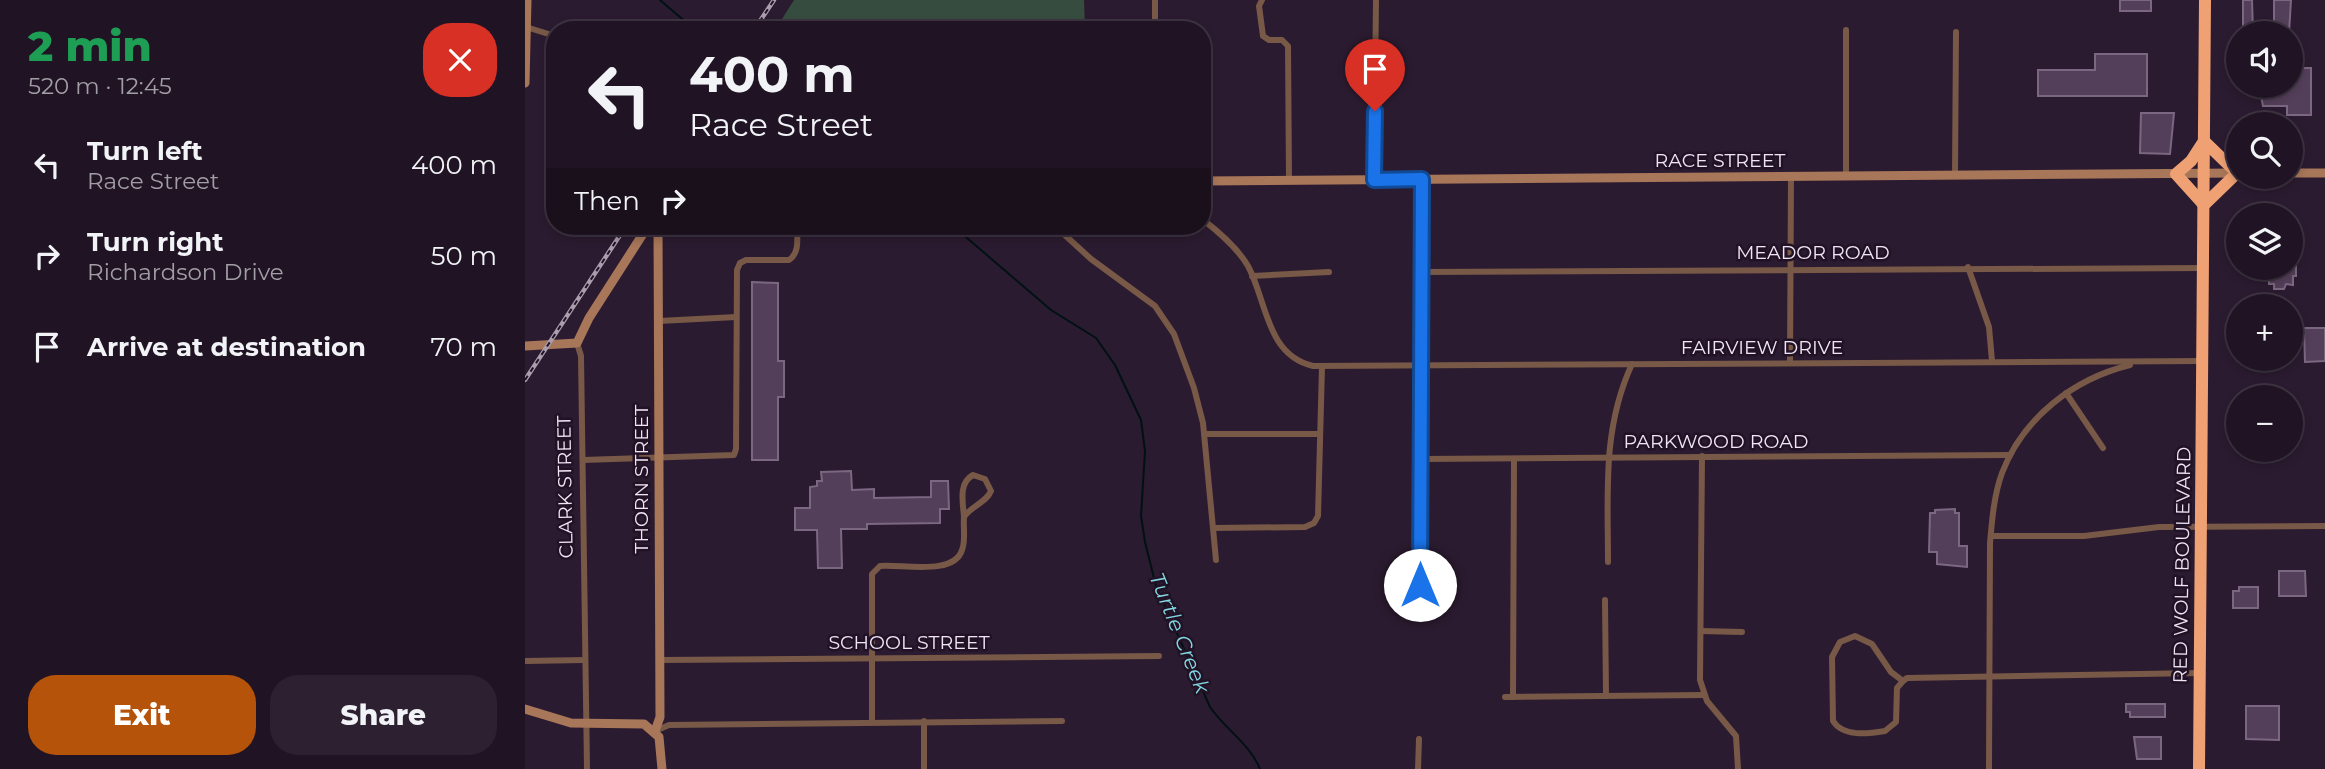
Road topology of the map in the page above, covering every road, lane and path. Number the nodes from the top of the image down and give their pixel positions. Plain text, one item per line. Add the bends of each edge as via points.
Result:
1 (526, 0) edge
2 (1155, 0) edge
3 (1262, 0) edge
4 (1376, 0) edge
5 (2205, 0) edge
6 (1155, 21) edge
7 (526, 27) edge
8 (1846, 30) dead end
9 (1957, 32) dead end
10 (546, 33) edge
11 (525, 83) edge
12 (2204, 141) junction
13 (2226, 162) edge
14 (2226, 173) edge
15 (2303, 173) edge
16 (2325, 173) edge
17 (2176, 174) junction
18 (2204, 174) junction
19 (1955, 175) junction
20 (1846, 176) junction
21 (1791, 177) junction
22 (1422, 179) junction
23 (1289, 180) junction
24 (1374, 180) junction
25 (1211, 181) edge
26 (2226, 184) edge
27 (2204, 205) junction
28 (1211, 228) edge
29 (642, 235) edge
30 (658, 235) edge
31 (797, 235) edge
32 (1065, 235) edge
33 (1968, 267) junction
34 (1791, 268) junction
35 (2204, 268) junction
36 (1329, 272) dead end
37 (1422, 272) junction
38 (1252, 276) junction
39 (736, 317) junction
40 (659, 321) junction
41 (577, 343) junction
42 (525, 345) edge
43 (1992, 361) junction
44 (2203, 361) junction
45 (2138, 362) junction
46 (1790, 363) junction
47 (1632, 364) junction
48 (1421, 365) junction
49 (1322, 367) junction
50 (2066, 393) junction
51 (1320, 434) junction
52 (1204, 435) junction
53 (2103, 448) dead end
54 (2010, 455) junction
55 (1702, 457) junction
56 (1514, 458) junction
57 (1609, 458) junction
58 (659, 459) junction
59 (1421, 459) junction
60 (583, 460) junction
61 (964, 517) junction
62 (2202, 526) junction
63 (2325, 526) edge
64 (1214, 527) junction
65 (1991, 537) junction
66 (1216, 560) dead end
67 (1608, 562) dead end
68 (1420, 585) dead end
69 (1605, 600) dead end
70 (1701, 631) junction
71 (1742, 632) dead end
72 (1159, 656) dead end
73 (872, 658) junction
74 (585, 660) junction
75 (659, 660) junction
76 (525, 661) edge
77 (2200, 674) junction
78 (1989, 677) junction
79 (1903, 681) junction
80 (1704, 695) junction
81 (1607, 696) junction
82 (525, 709) edge
83 (924, 721) junction
84 (1062, 721) dead end
85 (872, 722) junction
86 (586, 725) junction
87 (655, 731) junction
88 (1419, 739) dead end
89 (587, 769) edge
90 (662, 769) edge
91 (924, 769) edge
92 (1418, 769) edge
93 (1738, 769) edge
94 (1989, 769) edge
95 (2199, 769) edge

1 - 7 street
2 - 6 street
3 - 23 street via 1263,36 1288,46
4 - 24 street
5 - 12 highway
7 - 10 street
7 - 11 street
8 - 20 street
9 - 19 street
12 - 13 highway
12 - 17 highway
12 - 18 highway
14 - 18 street, RACE STREET
15 - 16 street
17 - 18 street, RACE STREET
17 - 19 street, RACE STREET
17 - 27 highway
18 - 27 highway
19 - 20 street, RACE STREET
20 - 21 street, RACE STREET
21 - 22 street, RACE STREET
21 - 34 street
22 - 24 street, RACE STREET
22 - 37 street
23 - 24 street, RACE STREET
23 - 25 street, RACE STREET
26 - 27 highway
27 - 35 highway
28 - 38 street via 1244,259
29 - 41 street
30 - 40 street, THORN STREET
31 - 39 street via 796,251 789,260 740,263
32 - 52 street via 1162,315 1194,388
33 - 34 street, MEADOR ROAD
33 - 35 street, MEADOR ROAD
33 - 43 street via 1989,327
34 - 37 street, MEADOR ROAD
34 - 46 street
35 - 44 highway, RED WOLF BOULEVARD
36 - 38 street
37 - 48 street
38 - 49 street via 1280,346 1303,363
39 - 40 street
39 - 58 street via 735,453 729,457
40 - 58 street, THORN STREET
41 - 42 street
41 - 60 street, CLARK STREET
43 - 45 street, FAIRVIEW DRIVE
43 - 46 street, FAIRVIEW DRIVE
44 - 45 street, FAIRVIEW DRIVE
44 - 62 highway, RED WOLF BOULEVARD
45 - 50 street via 2103,373
46 - 47 street, FAIRVIEW DRIVE
47 - 48 street, FAIRVIEW DRIVE
47 - 57 street via 1615,406
48 - 49 street, FAIRVIEW DRIVE
48 - 59 street
49 - 51 street
50 - 53 street
50 - 54 street via 2037,419
51 - 52 street
51 - 64 street via 1318,516 1314,523 1305,527
52 - 64 street
54 - 55 street, PARKWOOD ROAD
54 - 65 street via 2000,482
55 - 57 street, PARKWOOD ROAD
55 - 70 street
56 - 57 street, PARKWOOD ROAD
56 - 59 street, PARKWOOD ROAD
56 - 81 street via 1509,697
57 - 67 street
58 - 60 street
58 - 75 street, THORN STREET
59 - 68 street
60 - 74 street, CLARK STREET
61 - 61 street via 966,479 981,476 988,482 989,495
61 - 73 street via 963,547 956,561 943,566 884,566 871,576
62 - 63 street
62 - 65 street via 2140,527 2084,536
62 - 77 highway, RED WOLF BOULEVARD
64 - 66 street
65 - 78 street
69 - 81 street
70 - 71 street
70 - 80 street
72 - 73 street, SCHOOL STREET
73 - 75 street, SCHOOL STREET
73 - 85 street
74 - 76 street
74 - 86 street, CLARK STREET
75 - 87 street, THORN STREET via 660,717
77 - 78 street
77 - 95 highway, RED WOLF BOULEVARD
78 - 79 street
78 - 94 street
79 - 79 street via 1896,688 1897,718 1892,728 1847,732 1835,725 1832,657 1842,640 1855,636 1870,642
80 - 81 street
80 - 93 street via 1736,736
82 - 86 street
83 - 84 street
83 - 85 street
83 - 91 street
85 - 87 street via 669,725
86 - 87 street via 638,723
86 - 89 street, CLARK STREET
87 - 90 street, THORN STREET via 661,743
88 - 92 street

